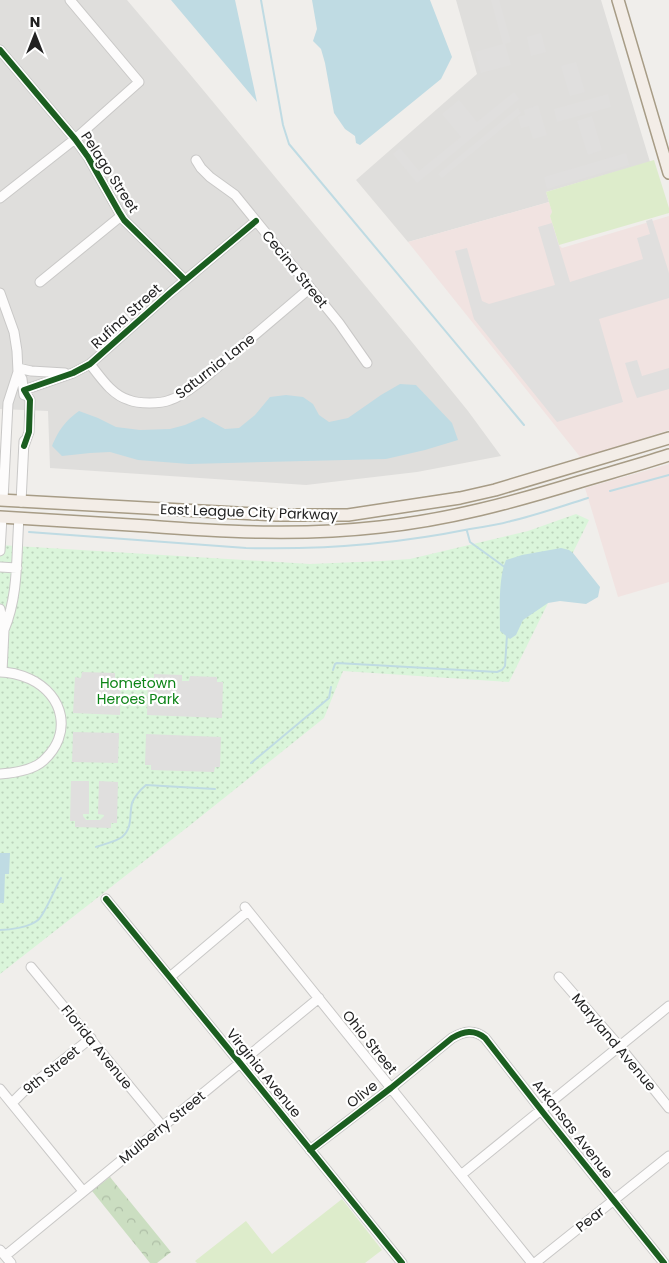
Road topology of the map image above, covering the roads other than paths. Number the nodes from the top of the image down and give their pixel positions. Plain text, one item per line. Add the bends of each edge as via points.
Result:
1 (70, 0) edge
2 (618, 0) edge
3 (0, 50) edge
4 (75, 139) junction
5 (196, 160) dead end
6 (669, 173) edge
7 (2, 193) edge
8 (122, 216) junction
9 (256, 221) junction
10 (185, 280) junction
11 (40, 282) dead end
12 (310, 288) junction
13 (0, 293) edge
14 (366, 363) dead end
15 (90, 364) junction
16 (18, 370) junction
17 (72, 373) junction
18 (24, 390) junction
19 (669, 438) edge
20 (668, 456) edge
21 (1, 500) edge
22 (21, 502) junction
23 (1, 517) edge
24 (19, 518) junction
25 (0, 552) edge
26 (0, 567) edge
27 (16, 568) junction
28 (0, 609) edge
29 (4, 630) junction
30 (1, 672) edge
31 (0, 774) edge
32 (106, 899) dead end
33 (31, 967) dead end
34 (170, 977) junction
35 (558, 977) dead end
36 (319, 998) junction
37 (669, 1006) edge
38 (91, 1038) junction
39 (452, 1038) joint
40 (620, 1047) junction
41 (240, 1063) junction
42 (391, 1088) junction
43 (0, 1089) edge
44 (12, 1103) junction
45 (669, 1108) edge
46 (541, 1110) junction
47 (163, 1127) junction
48 (310, 1150) junction
49 (669, 1156) edge
50 (461, 1175) junction
51 (83, 1191) junction
52 (613, 1201) junction
53 (5, 1256) edge
54 (402, 1263) edge
55 (533, 1263) edge
56 (664, 1263) edge

1 - 4 street via 139,82
2 - 6 main road
3 - 4 street, Pelago Street
4 - 7 street
4 - 8 street, Pelago Street
5 - 9 street, Cecina Street via 210,177 234,195
8 - 10 street, Pelago Street
8 - 11 street
9 - 10 street, Rufina Street
9 - 12 street, Cecina Street
10 - 15 street, Rufina Street
12 - 14 street, Cecina Street
12 - 15 street, Saturnia Lane via 213,371 170,401 141,403 122,397
13 - 16 street via 14,332
15 - 17 street, Rufina Street
16 - 17 street, Rufina Street
16 - 18 street
16 - 21 street via 8,403
17 - 18 street, Rufina Street
18 - 22 street
19 - 22 main road, East League City Parkway via 486,492 348,515 266,515
20 - 24 main road, East League City Parkway via 521,500 382,527 296,533 249,532
21 - 22 main road, East League City Parkway
21 - 23 main road
22 - 24 main road
23 - 24 main road, East League City Parkway
23 - 25 street
24 - 27 street
26 - 27 street
27 - 29 street via 14,600
28 - 29 street
29 - 30 street
30 - 31 street via 28,678 45,689 53,698 62,722 56,743 43,761 23,770
32 - 34 street, Virginia Avenue
33 - 38 street, Florida Avenue
34 - 36 street, Ohio Street via 247,909
34 - 41 street, Virginia Avenue
35 - 40 street, Maryland Avenue
36 - 41 street, Mulberry Street
36 - 42 street, Ohio Street
37 - 40 street
38 - 44 street, 9th Street
38 - 47 street, Florida Avenue
39 - 42 street, Olive
39 - 46 street, Arkansas Avenue via 468,1031 482,1035
40 - 45 street, Maryland Avenue
40 - 46 street
41 - 47 street, Mulberry Street
41 - 48 street, Virginia Avenue
42 - 48 street, Olive
42 - 50 street, Ohio Street
43 - 44 street
44 - 51 street
46 - 50 street
46 - 52 street, Arkansas Avenue
47 - 51 street, Mulberry Street
48 - 54 street, Virginia Avenue
49 - 52 street, Pear
50 - 55 street, Ohio Street
51 - 53 street, Mulberry Street
52 - 55 street, Pear
52 - 56 street, Arkansas Avenue

